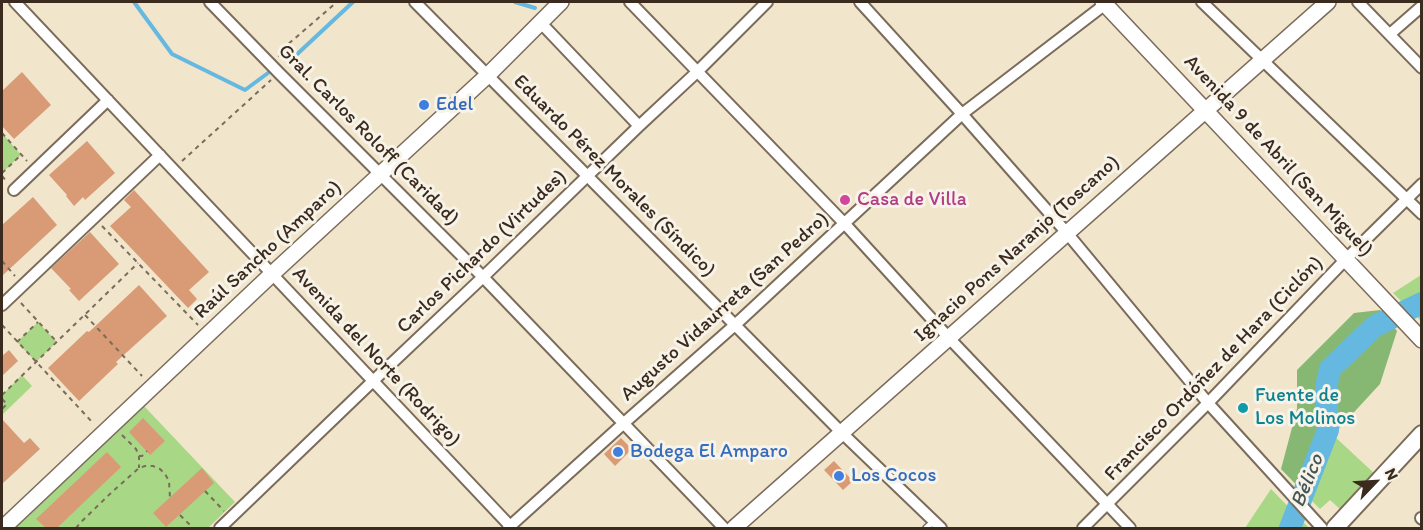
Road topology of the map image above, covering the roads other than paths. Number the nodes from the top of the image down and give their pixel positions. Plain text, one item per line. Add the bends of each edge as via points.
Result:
1 (15, 2) edge
2 (210, 2) edge
3 (415, 2) edge
4 (561, 2) edge
5 (630, 2) edge
6 (767, 2) edge
7 (860, 2) edge
8 (1106, 2) edge
9 (1202, 2) edge
10 (1328, 2) edge
11 (1358, 2) edge
12 (1422, 6) edge
13 (540, 22) junction
14 (1390, 34) junction
15 (1262, 60) junction
16 (1422, 68) edge
17 (697, 72) junction
18 (488, 75) junction
19 (108, 100) junction
20 (1206, 110) junction
21 (962, 114) junction
22 (639, 126) junction
23 (160, 155) junction
24 (381, 174) junction
25 (588, 176) junction
26 (1422, 184) edge
27 (14, 189) dead end
28 (1406, 199) junction
29 (1422, 214) edge
30 (845, 224) junction
31 (1067, 233) junction
32 (1345, 260) junction
33 (272, 274) junction
34 (483, 277) junction
35 (2, 305) edge
36 (736, 324) junction
37 (1417, 335) edge
38 (949, 338) junction
39 (373, 381) junction
40 (1208, 403) junction
41 (624, 423) junction
42 (842, 433) junction
43 (1422, 435) edge
44 (1107, 504) junction
45 (1319, 525) edge
46 (934, 526) edge
47 (3, 528) edge
48 (220, 528) edge
49 (510, 528) edge
50 (724, 528) edge
51 (734, 528) edge
52 (1083, 528) edge
53 (1130, 528) edge
54 (1335, 528) edge

1 - 19 street, Avenida del Norte (Rodrigo)
2 - 24 street, Gral. Carlos Roloff (Caridad)
3 - 18 street, Eduardo Pérez Morales (Síndico)
4 - 13 street, Raúl Sancho (Amparo)
5 - 17 street
6 - 17 street, Carlos Pichardo (Virtudes)
7 - 21 street
8 - 20 street, Avenida 9 de Abril (San Miguel)
8 - 21 street, Augusto Vidaurreta (San Pedro)
9 - 15 street
10 - 15 street, Ignacio Pons Naranjo (Toscano)
11 - 14 street
12 - 14 street
13 - 18 street, Raúl Sancho (Amparo)
13 - 22 street
14 - 16 street
15 - 20 street, Ignacio Pons Naranjo (Toscano)
15 - 28 street
17 - 22 street, Carlos Pichardo (Virtudes)
17 - 30 street
18 - 24 street, Raúl Sancho (Amparo)
18 - 25 street, Eduardo Pérez Morales (Síndico)
19 - 23 street, Avenida del Norte (Rodrigo)
19 - 27 street
20 - 31 street, Ignacio Pons Naranjo (Toscano)
20 - 32 street, Avenida 9 de Abril (San Miguel)
21 - 30 street, Augusto Vidaurreta (San Pedro)
21 - 31 street
22 - 25 street, Carlos Pichardo (Virtudes)
23 - 33 street, Avenida del Norte (Rodrigo)
23 - 35 street
24 - 33 street, Raúl Sancho (Amparo)
24 - 34 street, Gral. Carlos Roloff (Caridad)
25 - 34 street, Carlos Pichardo (Virtudes)
25 - 36 street, Eduardo Pérez Morales (Síndico)
26 - 28 street, Francisco Ordóñez de Hara (Ciclón)
28 - 29 street
28 - 32 street, Francisco Ordóñez de Hara (Ciclón)
30 - 36 street, Augusto Vidaurreta (San Pedro)
30 - 38 street
31 - 38 street, Ignacio Pons Naranjo (Toscano)
31 - 40 street
32 - 37 street, Avenida 9 de Abril (San Miguel)
32 - 40 street, Francisco Ordóñez de Hara (Ciclón)
33 - 39 street, Avenida del Norte (Rodrigo)
33 - 47 street, Raúl Sancho (Amparo)
34 - 39 street, Carlos Pichardo (Virtudes)
34 - 41 street, Gral. Carlos Roloff (Caridad)
36 - 41 street, Augusto Vidaurreta (San Pedro)
36 - 42 street, Eduardo Pérez Morales (Síndico)
38 - 42 street, Ignacio Pons Naranjo (Toscano)
38 - 44 street
39 - 48 street, Carlos Pichardo (Virtudes)
39 - 49 street, Avenida del Norte (Rodrigo)
40 - 44 street, Francisco Ordóñez de Hara (Ciclón)
40 - 45 street
41 - 49 street, Augusto Vidaurreta (San Pedro)
41 - 50 street, Gral. Carlos Roloff (Caridad)
42 - 46 street, Eduardo Pérez Morales (Síndico)
42 - 51 street, Ignacio Pons Naranjo (Toscano)
43 - 54 main road
44 - 52 street, Francisco Ordóñez de Hara (Ciclón)
44 - 53 street

